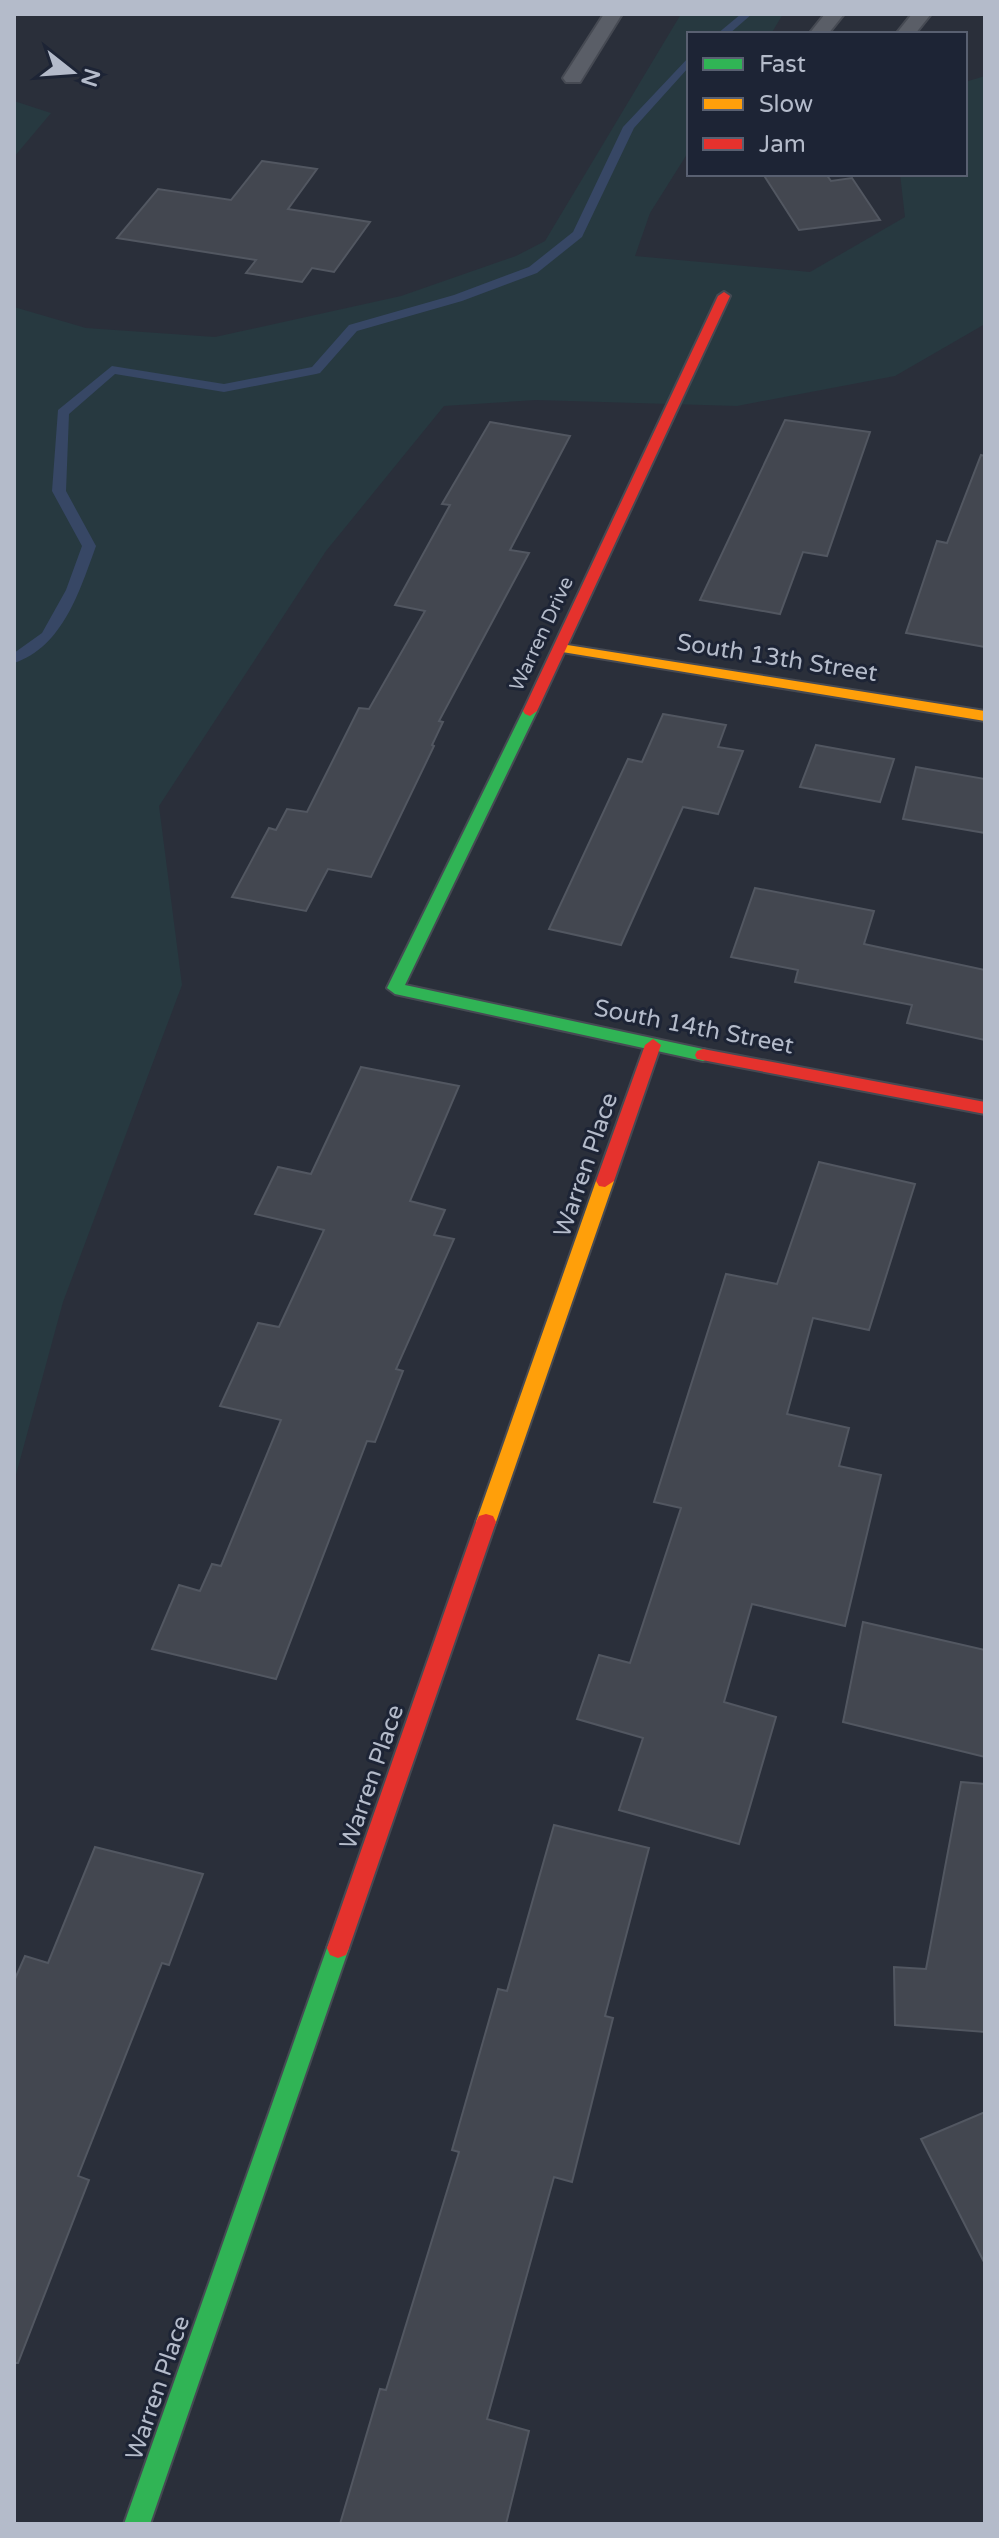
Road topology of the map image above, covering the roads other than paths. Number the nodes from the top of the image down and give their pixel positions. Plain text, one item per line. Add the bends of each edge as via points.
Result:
1 (613, 14) edge
2 (835, 14) edge
3 (922, 14) edge
4 (820, 32) edge
5 (907, 32) edge
6 (573, 78) dead end
7 (724, 296) dead end
8 (561, 648) junction
9 (985, 716) edge
10 (395, 988) joint
11 (653, 1045) junction
12 (985, 1108) edge
13 (137, 2524) edge

1 - 6 lane
2 - 4 lane
3 - 5 lane
7 - 8 street, Warren Drive
8 - 9 street, South 13th Street
8 - 10 street, Warren Drive
10 - 11 street, South 14th Street
11 - 12 street, South 14th Street
11 - 13 street, Warren Place

